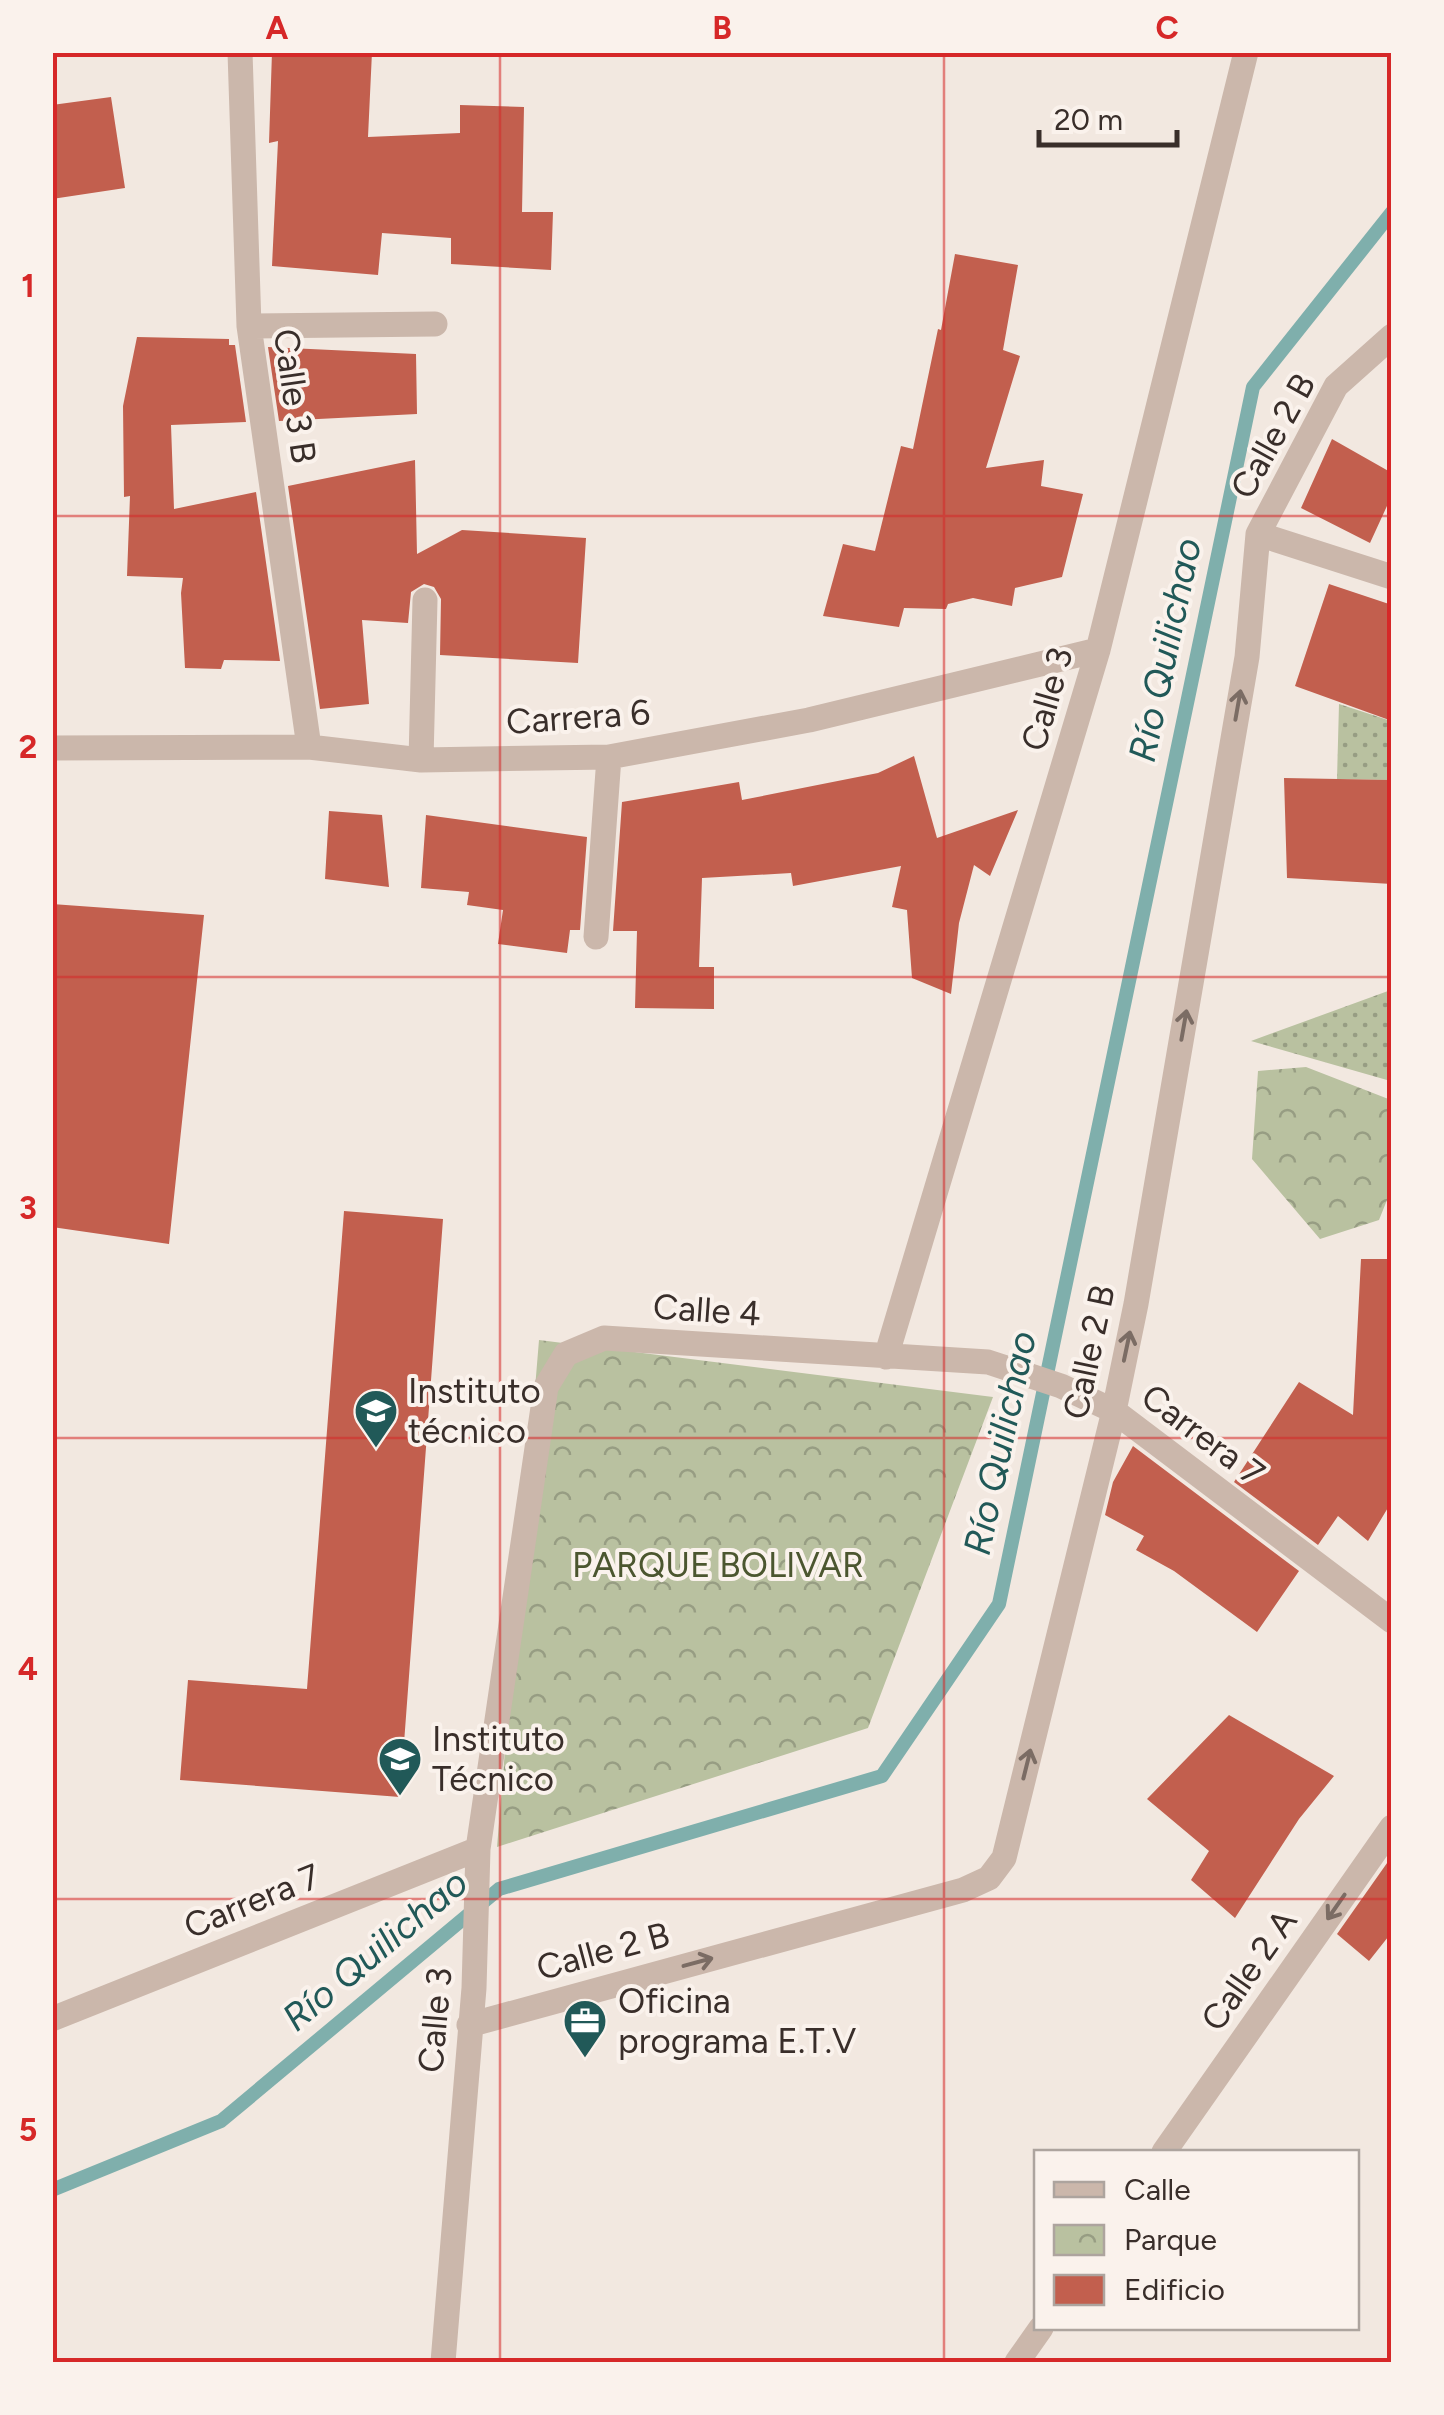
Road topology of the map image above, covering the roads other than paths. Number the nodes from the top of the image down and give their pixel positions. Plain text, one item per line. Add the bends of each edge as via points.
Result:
1 (240, 52) edge
2 (1246, 52) edge
3 (435, 324) dead end
4 (249, 326) junction
5 (1392, 336) edge
6 (1258, 534) junction
7 (1392, 577) edge
8 (425, 600) dead end
9 (1098, 650) junction
10 (52, 748) edge
11 (309, 748) junction
12 (609, 757) junction
13 (422, 760) junction
14 (596, 937) dead end
15 (886, 1357) junction
16 (546, 1388) joint
17 (1114, 1411) junction
18 (1392, 1620) edge
19 (1392, 1827) edge
20 (478, 1848) junction
21 (52, 2018) edge
22 (469, 2024) junction
23 (1165, 2150) edge
24 (1040, 2330) edge
25 (443, 2362) edge
26 (1017, 2362) edge

1 - 4 street, Calle 3 B
2 - 9 street, Calle 3
3 - 4 street
4 - 11 street, Calle 3 B
5 - 6 street, Calle 2 B via 1336,386
6 - 7 street
17 -> 6 street, Calle 2 B via 1246,657
8 - 13 street
9 - 12 street, Carrera 6 via 808,720
9 - 15 street, Calle 3
10 - 11 street, Carrera 6
11 - 13 street, Carrera 6
12 - 13 street, Carrera 6
12 - 14 street
15 - 16 street, Calle 4 via 604,1338 566,1354
15 - 17 street, Carrera 7 via 988,1362
16 - 20 street, Calle 3
17 - 18 street, Carrera 7
22 -> 17 street, Calle 2 B via 989,1878 1004,1858
19 -> 23 street, Calle 2 A
20 - 21 street, Carrera 7
20 - 22 street, Calle 3
22 - 25 street, Calle 3
24 - 26 street

